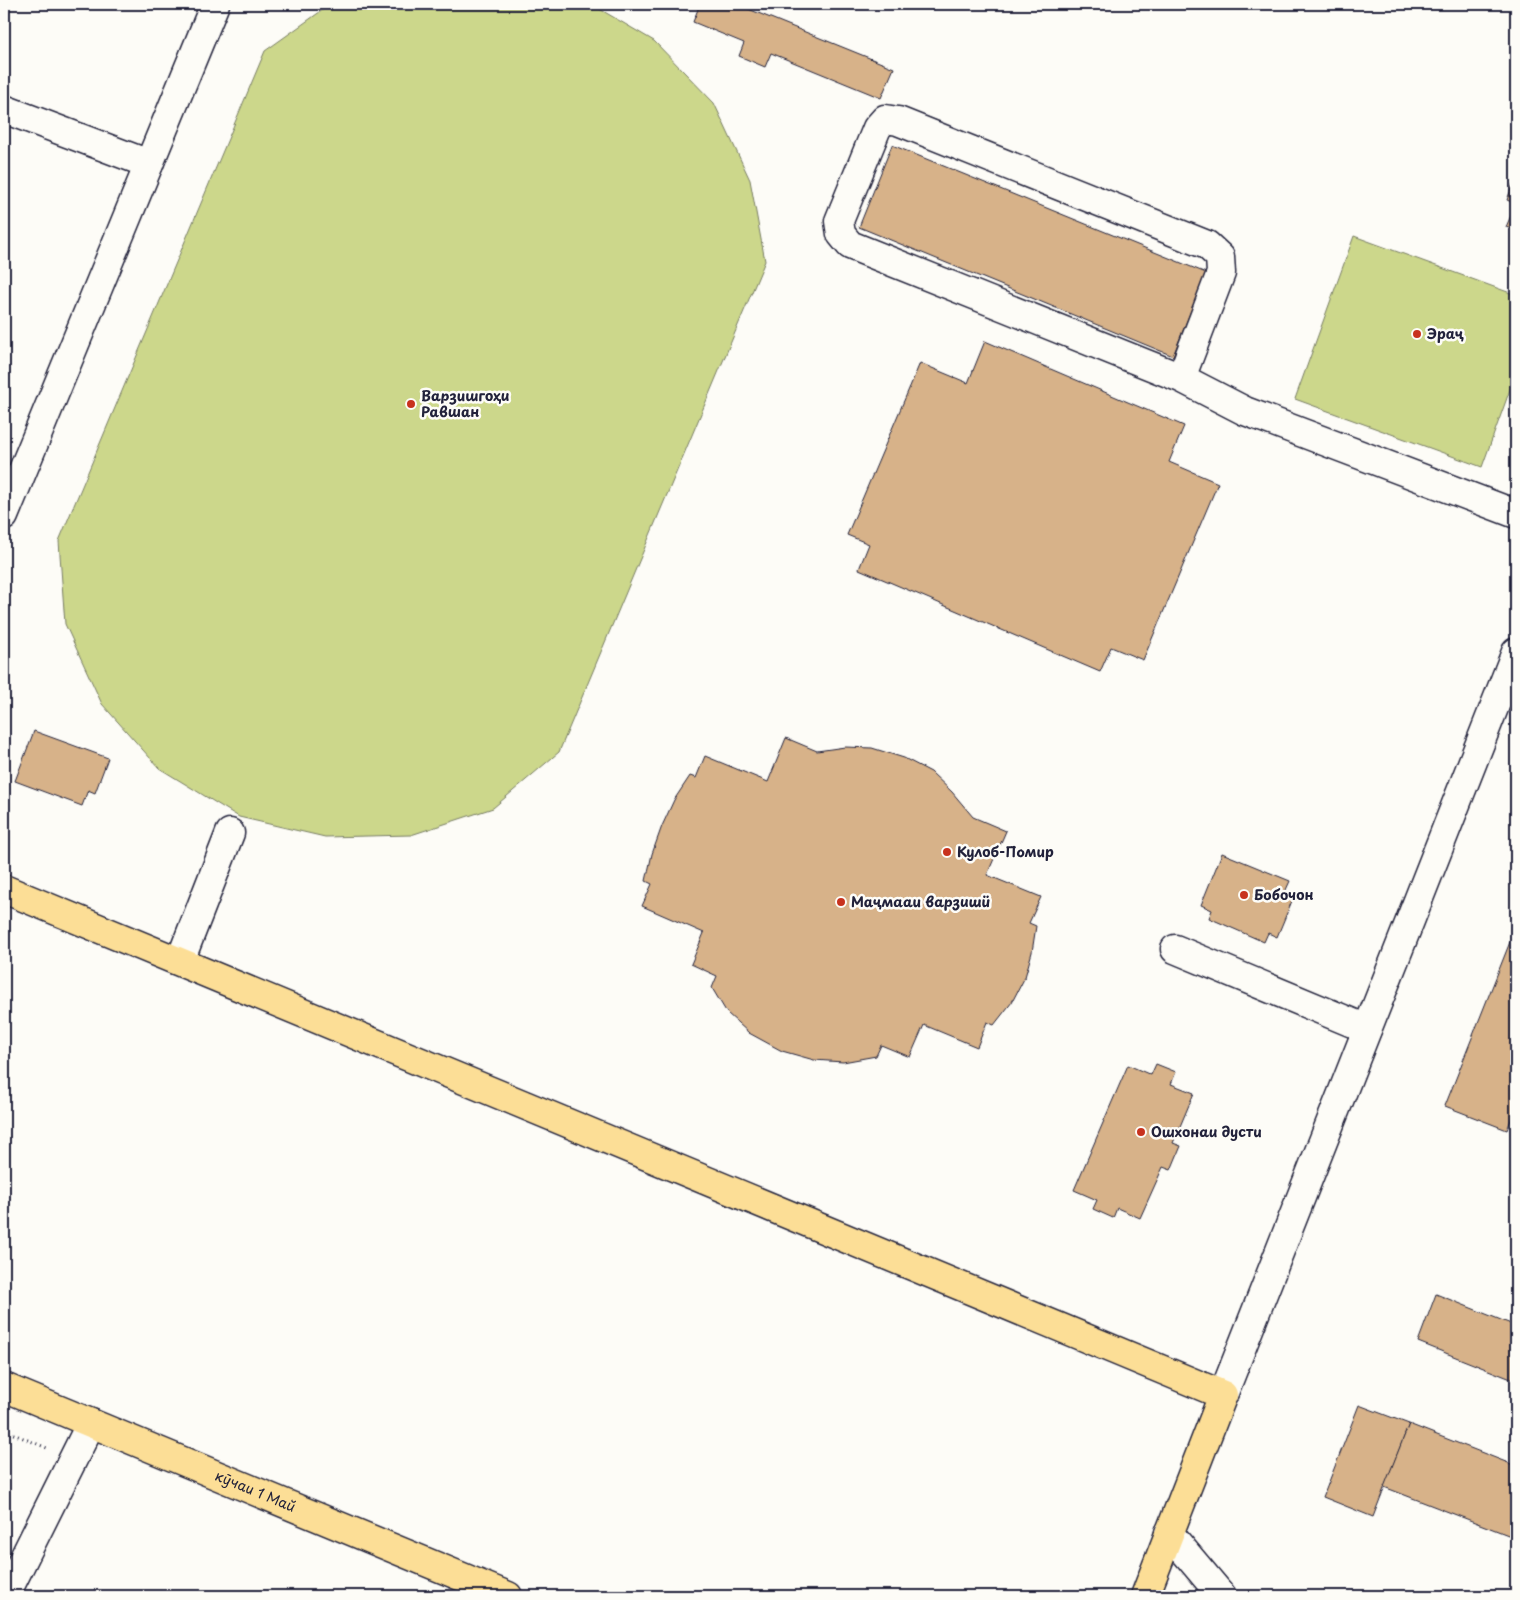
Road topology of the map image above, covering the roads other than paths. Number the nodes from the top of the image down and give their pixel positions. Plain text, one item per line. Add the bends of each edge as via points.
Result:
1 (215, 4) edge
2 (4, 109) edge
3 (149, 164) junction
4 (1181, 378) junction
5 (1516, 514) edge
6 (4, 516) edge
7 (1516, 652) edge
8 (230, 833) dead end
9 (4, 889) edge
10 (1175, 949) dead end
11 (180, 960) junction
12 (1368, 1029) junction
13 (4, 1387) edge
14 (1223, 1395) junction
15 (91, 1423) junction
16 (1169, 1533) junction
17 (5, 1596) edge
18 (508, 1596) edge
19 (1145, 1596) edge
20 (1222, 1596) edge

1 - 3 street
2 - 3 street
3 - 6 street
4 - 4 street via 1221,273 1220,258 1207,245 898,120 885,119 877,128 839,221 841,234 850,245
4 - 5 street via 1245,410
7 - 12 street
8 - 11 street
9 - 11 main road
10 - 12 street
11 - 14 main road
12 - 14 street
13 - 15 main road, кӯчаи 1 Май
14 - 16 main road
15 - 17 street
15 - 18 main road, кӯчаи 1 Май
16 - 19 main road
16 - 20 street

